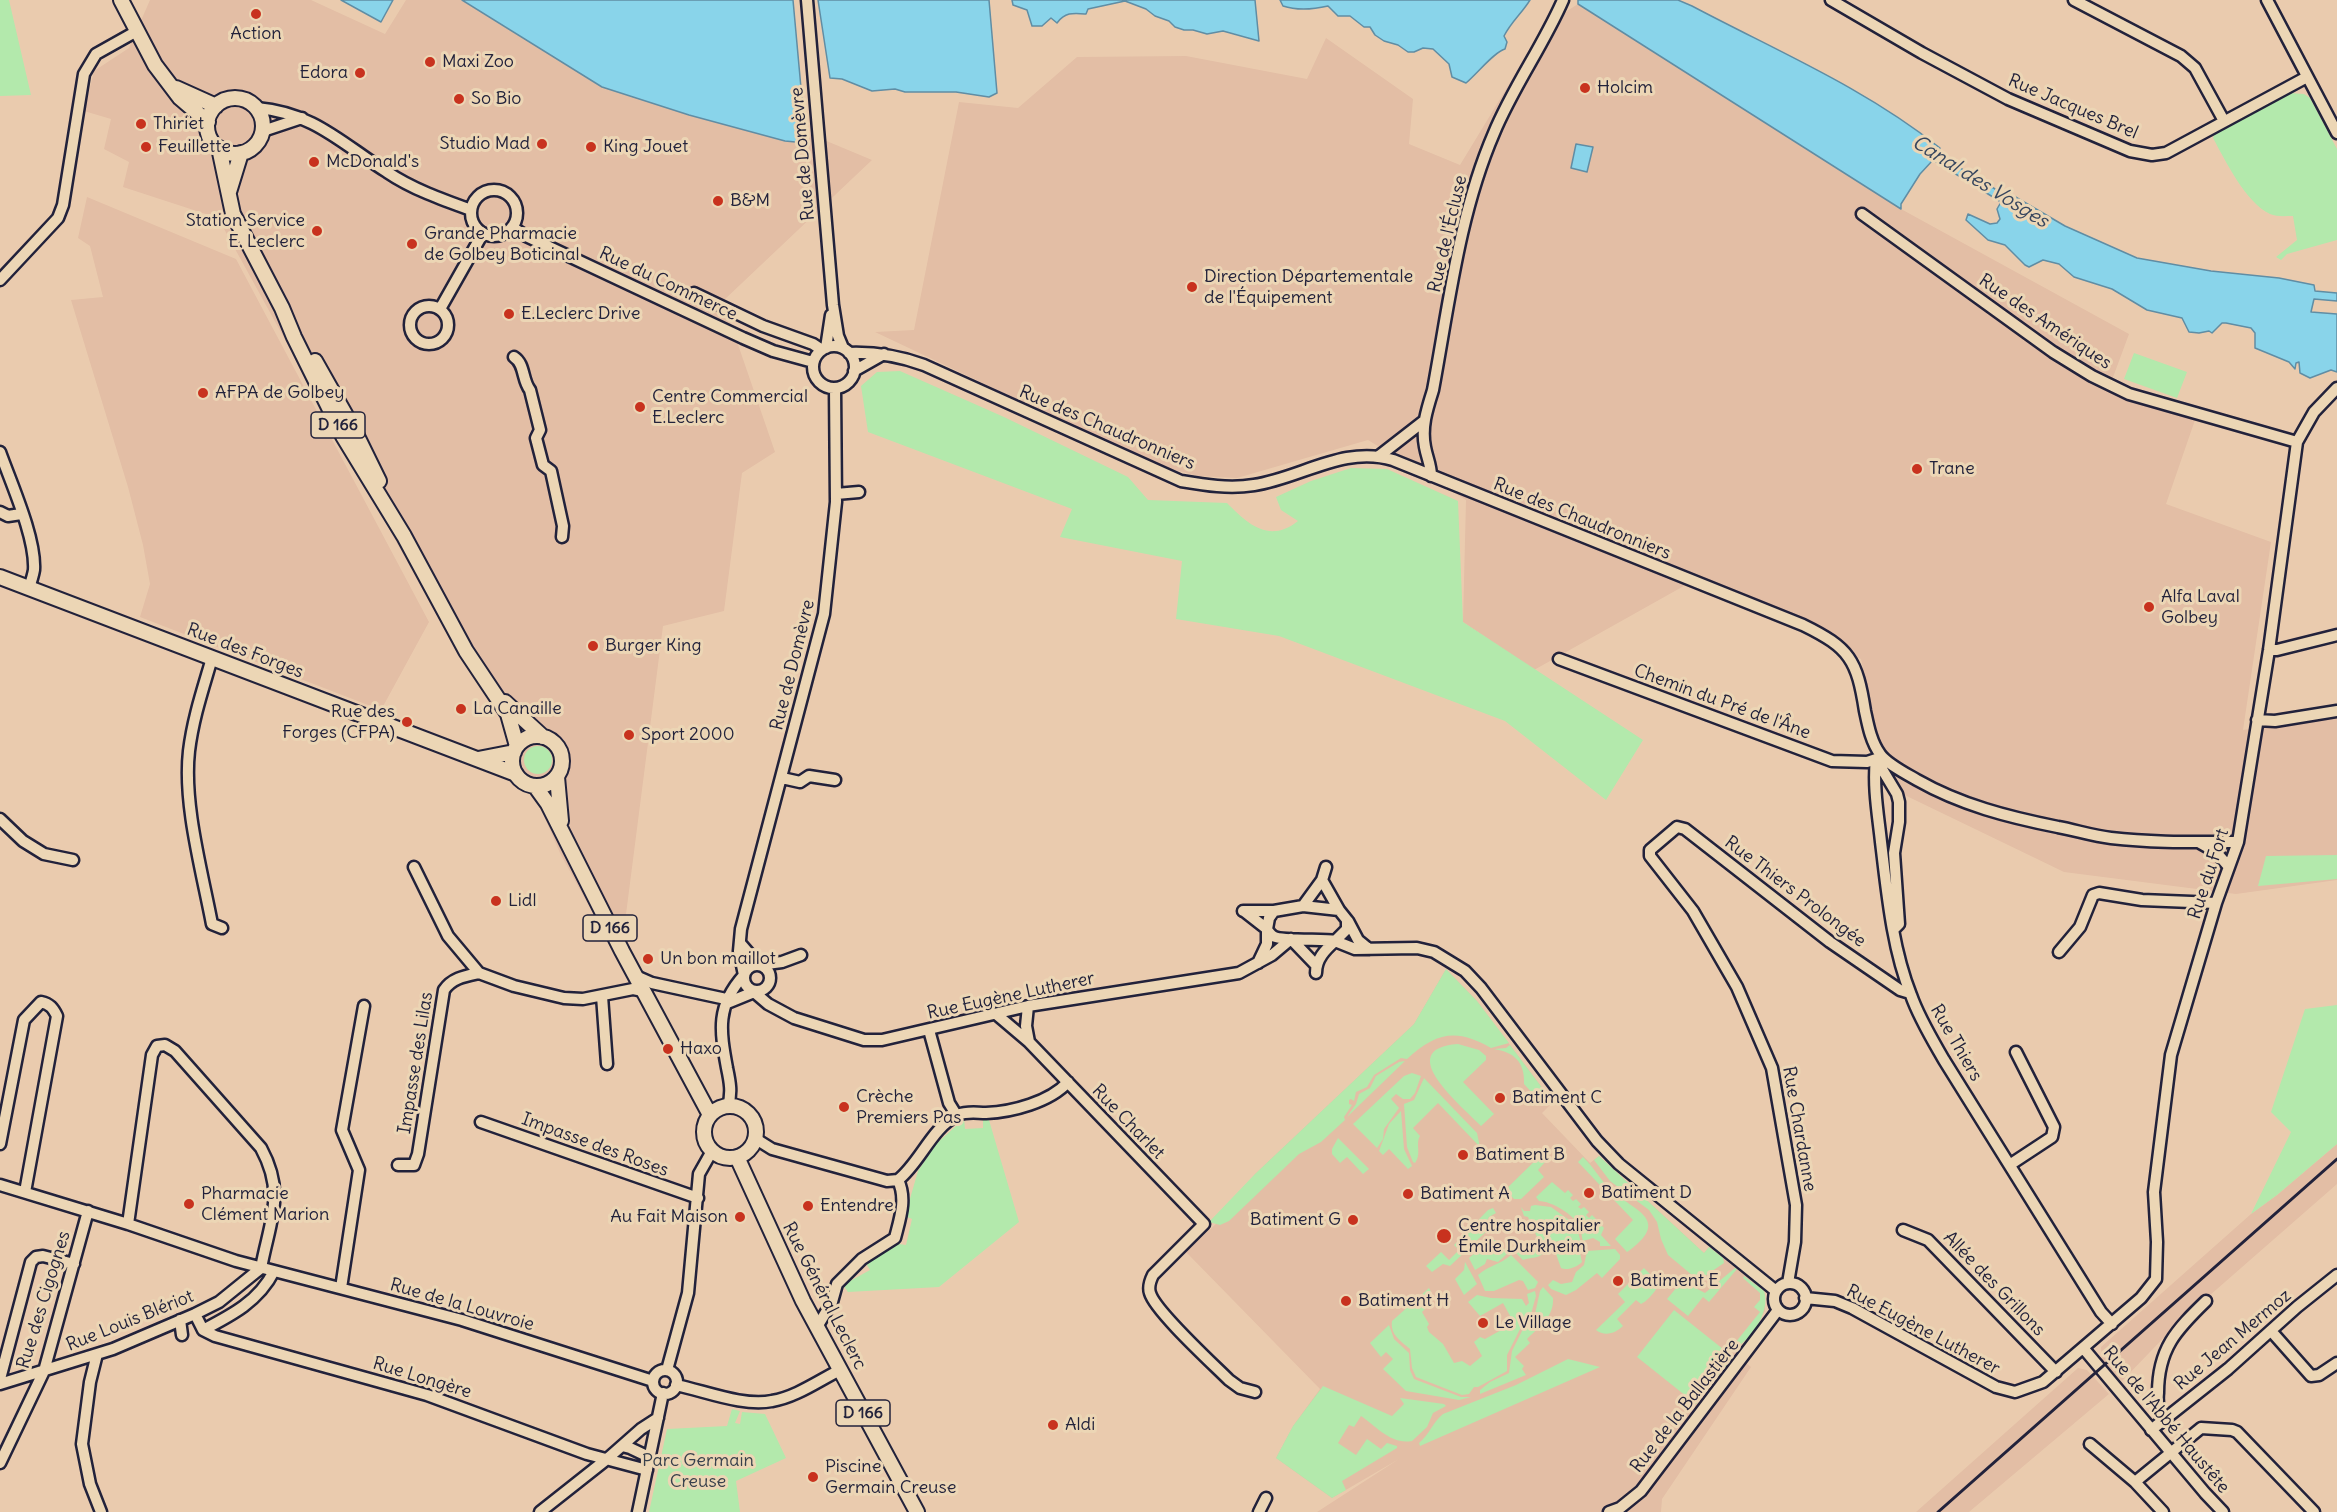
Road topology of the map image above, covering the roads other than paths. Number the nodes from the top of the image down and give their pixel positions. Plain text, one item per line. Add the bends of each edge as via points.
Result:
1 (121, 0) edge
2 (807, 0) edge
3 (1563, 0) edge
4 (1831, 0) edge
5 (2074, 0) edge
6 (2267, 0) edge
7 (137, 31) junction
8 (2307, 77) junction
9 (169, 84) junction
10 (216, 106) junction
11 (257, 108) junction
12 (303, 118) junction
13 (2224, 120) junction
14 (207, 122) junction
15 (263, 131) junction
16 (2337, 133) edge
17 (219, 148) junction
18 (241, 153) junction
19 (228, 197) junction
20 (471, 210) junction
21 (1862, 214) dead end
22 (512, 227) junction
23 (483, 233) junction
24 (0, 280) edge
25 (694, 293) dead end
26 (833, 305) junction
27 (440, 309) dead end
28 (824, 349) junction
29 (846, 351) junction
30 (884, 354) junction
31 (514, 357) dead end
32 (813, 362) junction
33 (854, 371) junction
34 (835, 388) junction
35 (2337, 388) edge
36 (1424, 420) junction
37 (2297, 442) junction
38 (0, 452) edge
39 (1379, 456) junction
40 (1431, 476) junction
41 (859, 492) dead end
42 (836, 494) junction
43 (0, 512) edge
44 (21, 514) junction
45 (562, 537) dead end
46 (0, 577) edge
47 (29, 588) junction
48 (2337, 635) edge
49 (2269, 650) junction
50 (212, 658) junction
51 (1559, 659) dead end
52 (497, 694) junction
53 (2337, 711) edge
54 (2257, 720) junction
55 (543, 737) junction
56 (515, 749) junction
57 (1878, 758) junction
58 (478, 759) junction
59 (516, 774) junction
60 (557, 777) junction
61 (782, 778) junction
62 (835, 780) dead end
63 (535, 786) junction
64 (0, 819) edge
65 (564, 838) junction
66 (1661, 839) joint
67 (2197, 842) junction
68 (2238, 842) junction
69 (73, 860) dead end
70 (414, 867) dead end
71 (1326, 867) dead end
72 (2229, 867) junction
73 (1322, 880) junction
74 (2216, 903) junction
75 (1303, 906) junction
76 (1339, 910) junction
77 (1274, 911) junction
78 (1347, 920) junction
79 (222, 928) dead end
80 (1267, 929) junction
81 (1894, 929) junction
82 (1291, 939) junction
83 (1335, 941) junction
84 (740, 943) junction
85 (1369, 949) junction
86 (2059, 952) dead end
87 (1258, 963) junction
88 (759, 965) junction
89 (479, 974) junction
90 (744, 975) junction
91 (636, 976) junction
92 (769, 983) junction
93 (644, 991) junction
94 (754, 992) junction
95 (1910, 993) junction
96 (602, 996) junction
97 (726, 1001) junction
98 (364, 1006) dead end
99 (774, 1006) junction
100 (1028, 1006) junction
101 (996, 1014) junction
102 (929, 1030) junction
103 (1029, 1042) junction
104 (2016, 1052) dead end
105 (607, 1064) dead end
106 (1068, 1082) junction
107 (728, 1106) junction
108 (710, 1115) junction
109 (957, 1116) junction
110 (481, 1122) dead end
111 (756, 1139) junction
112 (0, 1144) edge
113 (712, 1151) junction
114 (737, 1157) junction
115 (2011, 1164) junction
116 (398, 1165) dead end
117 (898, 1180) junction
118 (0, 1185) edge
119 (25, 1192) junction
120 (698, 1198) junction
121 (88, 1211) junction
122 (128, 1224) junction
123 (1902, 1230) dead end
124 (74, 1264) junction
125 (261, 1268) junction
126 (274, 1271) junction
127 (2337, 1275) edge
128 (1788, 1283) junction
129 (341, 1288) junction
130 (1776, 1291) junction
131 (1805, 1298) junction
132 (2206, 1301) dead end
133 (1778, 1310) junction
134 (195, 1314) junction
135 (180, 1320) junction
136 (2112, 1324) junction
137 (817, 1327) junction
138 (203, 1330) junction
139 (2272, 1332) junction
140 (182, 1335) dead end
141 (2084, 1349) junction
142 (97, 1354) junction
143 (2337, 1363) edge
144 (667, 1370) junction
145 (840, 1370) junction
146 (44, 1371) junction
147 (2056, 1372) junction
148 (0, 1379) edge
149 (653, 1381) junction
150 (0, 1384) edge
151 (676, 1385) junction
152 (1255, 1392) dead end
153 (663, 1393) junction
154 (658, 1418) junction
155 (2164, 1419) junction
156 (2151, 1430) junction
157 (2090, 1444) dead end
158 (621, 1446) junction
159 (2171, 1454) junction
160 (650, 1457) junction
161 (607, 1460) junction
162 (0, 1463) edge
163 (647, 1470) junction
164 (2135, 1482) junction
165 (1266, 1498) dead end
166 (101, 1512) edge
167 (540, 1512) edge
168 (638, 1512) edge
169 (917, 1512) edge
170 (1259, 1512) edge
171 (1609, 1512) edge
172 (2163, 1512) edge
173 (2223, 1512) edge
174 (2314, 1512) edge

1 - 7 main road
2 - 26 street, Rue de Domèvre
3 - 36 street, Rue de l'Écluse via 1494,133 1473,190
4 - 13 street, Rue Jacques Brel via 2008,99 2130,151 2166,153
5 - 13 street via 2181,56 2195,69
6 - 8 street
7 - 9 main road
7 - 24 street via 96,54 84,74 58,218
8 - 13 street, Rue Jacques Brel
8 - 16 street
9 - 10 main road
9 - 14 main road
10 - 11 main road via 236,97
10 - 14 main road
11 - 12 street
11 - 15 main road
12 - 15 street
12 - 20 street via 389,174
14 - 17 main road via 211,139
15 - 18 main road via 255,145
17 - 18 main road
17 - 19 main road, D 166
18 - 19 main road
19 - 52 main road, D 166 via 343,436 404,536 466,651
20 - 22 street via 479,195 503,191 517,211
20 - 23 street via 476,227
21 - 37 street, Rue des Amériques via 2092,376 2135,396
22 - 23 street via 498,235
22 - 32 street, Rue du Commerce via 743,338
23 - 27 street
25 - 28 street via 763,326
26 - 28 street, Rue de Domèvre
26 - 29 street, Rue de Domèvre via 838,336
28 - 29 street via 831,346
28 - 32 street
29 - 30 street, Rue des Chaudronniers
29 - 33 street via 853,358
30 - 33 street
30 - 39 street, Rue des Chaudronniers via 924,364 1181,481 1218,487 1256,485 1345,457
31 - 45 street via 530,390 540,430 536,438 538,451 543,465 551,471
32 - 34 street via 817,379
33 - 34 street via 847,382
34 - 42 street, Rue de Domèvre
35 - 37 street, Rue du Fort via 2314,412
36 - 39 street
36 - 40 street, Rue de l'Écluse
37 - 49 street, Rue du Fort
38 - 44 street
39 - 40 street, Rue des Chaudronniers
40 - 57 street, Rue des Chaudronniers via 1827,637 1842,649 1858,674
41 - 42 street
42 - 61 street, Rue de Domèvre via 824,614
43 - 44 street via 8,516
44 - 47 street via 33,558
46 - 47 main road, Rue des Forges
47 - 50 main road, Rue des Forges
48 - 49 street
49 - 54 street, Rue du Fort
50 - 58 main road, Rue des Forges
50 - 79 street via 195,711 189,797 212,924
51 - 57 street, Chemin du Pré de l'Âne via 1832,760 1867,762
52 - 55 main road, D 166
52 - 56 main road, D 166 via 508,714
53 - 54 street via 2275,721
54 - 68 street, Rue du Fort
55 - 56 main road via 532,737
55 - 60 main road via 561,753
56 - 58 main road
56 - 59 main road
57 - 67 street via 1935,790 2015,818 2110,838
57 - 81 street, Rue Thiers via 1874,778
57 - 81 street, Rue Thiers via 1899,802 1894,853 1899,924
58 - 59 main road, Rue des Forges
59 - 63 main road
60 - 63 main road
60 - 65 main road, D 166
61 - 62 street via 800,783 809,777
61 - 84 street, Rue de Domèvre
63 - 65 main road, D 166
64 - 69 street via 23,841 45,854
65 - 91 main road, D 166
66 - 95 street, Rue Thiers Prolongée via 1677,827 1685,829 1830,942
66 - 128 street, Rue Chardanne via 1650,850 1650,856 1693,911 1737,987 1772,1068 1796,1205
67 - 68 street
67 - 72 street via 2216,852
68 - 72 street, Rue du Fort
70 - 89 street via 448,936
71 - 73 street
72 - 74 street, Rue du Fort
73 - 75 street
73 - 76 street
74 - 86 street via 2142,900 2099,893 2093,895 2080,927
74 - 136 street, Rue du Fort via 2170,1055 2154,1192 2156,1279
75 - 76 street
75 - 77 street
76 - 78 street
77 - 80 street
77 - 80 street via 1242,910
78 - 83 street via 1347,929
78 - 85 street via 1358,940
80 - 82 street via 1272,936
80 - 87 street via 1267,944
81 - 95 street, Rue Thiers
82 - 83 street
82 - 83 street via 1316,969 1325,950
82 - 87 street, Rue Eugène Lutherer
83 - 85 street via 1355,949
84 - 88 street
84 - 90 street, Rue de Domèvre
85 - 130 street via 1417,948 1434,952 1465,970 1619,1164
87 - 100 street, Rue Eugène Lutherer via 1239,973
88 - 90 street via 749,967
88 - 92 street via 768,971
88 - 92 street via 797,957
89 - 96 street via 564,998
89 - 116 street, Impasse des Lilas via 462,976 448,983 444,990 418,1154 414,1165
90 - 94 street via 745,984
90 - 97 street
91 - 93 main road, D 166
91 - 97 street
92 - 94 street via 762,991
92 - 99 street
93 - 96 street via 633,989
93 - 108 main road, D 166
94 - 97 street
94 - 99 street, Rue Eugène Lutherer
95 - 115 street, Rue Thiers via 1944,1060
96 - 105 street
97 - 107 street via 721,1034 731,1095
98 - 129 street via 342,1130 359,1170
99 - 102 street, Rue Eugène Lutherer via 783,1014 864,1040
100 - 101 street, Rue Eugène Lutherer
100 - 103 street
101 - 102 street, Rue Eugène Lutherer
101 - 103 street, Rue Charlet
102 - 109 street via 949,1103
103 - 106 street, Rue Charlet
104 - 115 street via 2054,1128 2052,1137
106 - 109 street via 1037,1102 1013,1111
106 - 152 street, Rue Charlet via 1204,1224 1153,1275 1149,1293 1161,1311 1229,1380
107 - 108 main road
107 - 111 main road via 750,1115
108 - 113 main road via 704,1133
109 - 117 street via 933,1137 915,1165
110 - 120 street, Impasse des Roses
111 - 114 main road via 752,1148
111 - 117 street via 772,1149 887,1181
112 - 119 street via 24,1020 42,1002 54,1008 57,1016
113 - 114 main road via 723,1157
113 - 120 street via 699,1174
114 - 137 main road, Rue Général Leclerc / D 166
115 - 136 street, Rue Thiers
117 - 137 street via 903,1200 895,1238 862,1259 837,1284 832,1302
118 - 119 street, Rue de la Louvroie
119 - 121 street, Rue de la Louvroie
120 - 144 street via 688,1293
121 - 122 street, Rue de la Louvroie
121 - 124 street, Rue des Cigognes
122 - 125 street, Rue de la Louvroie
122 - 125 street via 152,1055 157,1046 165,1045 175,1051 261,1148 271,1167 276,1202
123 - 147 street, Allée des Grillons via 1928,1240
124 - 146 street, Rue des Cigognes
124 - 148 street via 43,1256 31,1262
125 - 126 street, Rue de la Louvroie
125 - 134 street, Rue Louis Blériot via 219,1302
126 - 129 street, Rue de la Louvroie
126 - 138 street via 254,1299
127 - 139 street, Rue Jean Mermoz
128 - 130 street
128 - 131 street via 1798,1285
129 - 149 street, Rue de la Louvroie via 462,1320
130 - 133 street via 1774,1301
131 - 133 street via 1802,1308 1793,1314
131 - 147 street, Rue Eugène Lutherer via 1835,1301 1852,1308 1996,1387 2015,1392 2026,1390
132 - 155 street via 2169,1341 2163,1356 2157,1404
133 - 171 street, Rue de la Ballastière via 1641,1491
134 - 135 street, Rue Louis Blériot
134 - 138 street
135 - 140 street
135 - 142 street, Rue Louis Blériot
136 - 141 street, Rue du Fort
137 - 145 main road, Rue Général Leclerc / D 166
138 - 161 street, Rue Longère via 427,1395
139 - 143 street via 2312,1376
139 - 155 street, Rue Jean Mermoz
141 - 147 street, Rue Eugène Lutherer
141 - 156 street, Rue de l'Abbé Haustête
142 - 146 street, Rue Louis Blériot
142 - 166 street via 82,1444 90,1484
144 - 149 street via 656,1373
144 - 151 street via 676,1377
145 - 151 street via 788,1397 769,1402 754,1403
145 - 169 main road, Rue Général Leclerc / D 166
146 - 150 street, Rue Louis Blériot
146 - 162 street, Rue des Cigognes
149 - 153 street
151 - 153 street via 671,1392
153 - 154 street
154 - 158 street
154 - 160 street
155 - 156 street, Rue Jean Mermoz
156 - 159 street, Rue de l'Abbé Haustête
157 - 164 street
158 - 160 street
158 - 161 street
159 - 164 street
159 - 173 street, Rue de l'Abbé Haustête
159 - 174 street via 2201,1428 2237,1432
160 - 163 street
161 - 163 street, Rue Longère
161 - 167 street
163 - 168 street
164 - 172 street
165 - 170 street

